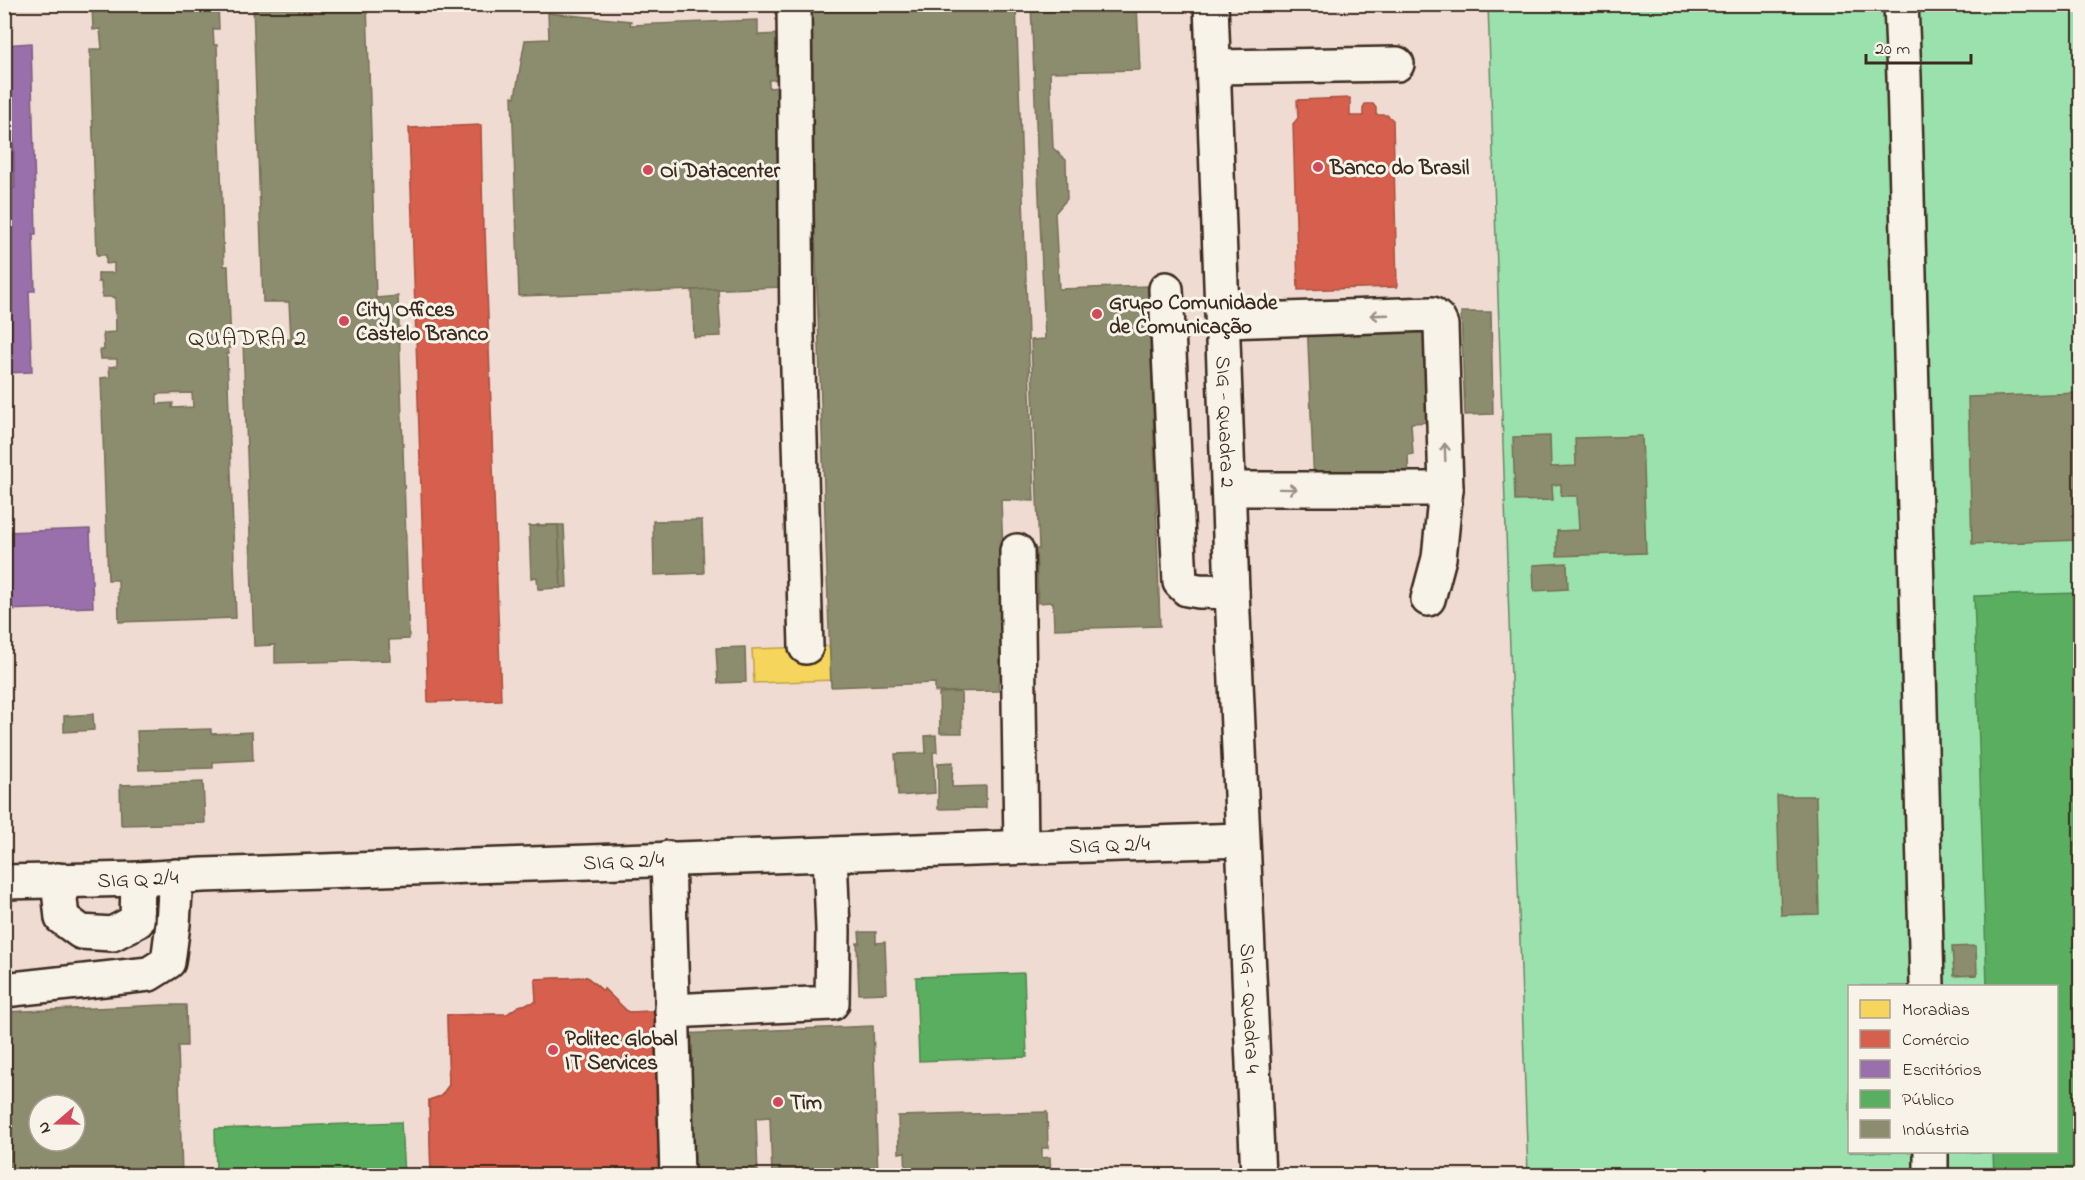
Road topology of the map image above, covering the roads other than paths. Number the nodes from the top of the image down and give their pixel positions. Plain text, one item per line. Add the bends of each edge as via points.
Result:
1 (794, 4) edge
2 (1211, 4) edge
3 (1901, 4) edge
4 (1397, 64) dead end
5 (1214, 67) junction
6 (1166, 289) dead end
7 (1224, 321) junction
8 (1230, 489) junction
9 (1446, 489) junction
10 (1017, 551) dead end
11 (1232, 592) junction
12 (1428, 599) dead end
13 (806, 647) dead end
14 (1242, 840) junction
15 (1021, 847) junction
16 (830, 854) junction
17 (668, 858) junction
18 (176, 876) junction
19 (138, 879) junction
20 (58, 880) junction
21 (4, 882) edge
22 (1927, 985) edge
23 (4, 990) edge
24 (672, 1011) junction
25 (1931, 1153) edge
26 (677, 1176) edge
27 (1258, 1176) edge
28 (1931, 1176) edge

1 - 13 street via 797,336
2 - 5 street, SIG - Quadra 2
3 - 22 street
4 - 5 street
5 - 7 street, SIG - Quadra 2
6 - 11 street via 1180,582 1187,589
7 - 8 street, SIG - Quadra 2
9 -> 7 street via 1441,325 1432,314
8 -> 9 street
8 - 11 street, SIG - Quadra 2
9 - 12 street via 1439,558
10 - 15 street
11 - 14 street, SIG - Quadra 2
14 - 15 street, SIG Q 2/4
14 - 27 street, SIG - Quadra 4
15 - 16 street, SIG Q 2/4
16 - 17 street, SIG Q 2/4
16 - 24 street via 832,1003
17 - 18 street, SIG Q 2/4
17 - 24 street
18 - 19 street, SIG Q 2/4
18 - 23 street via 168,962 148,974
19 - 20 street, SIG Q 2/4
19 - 20 street via 137,921 112,934 81,932 62,918
20 - 21 street, SIG Q 2/4
24 - 26 street
25 - 28 street

